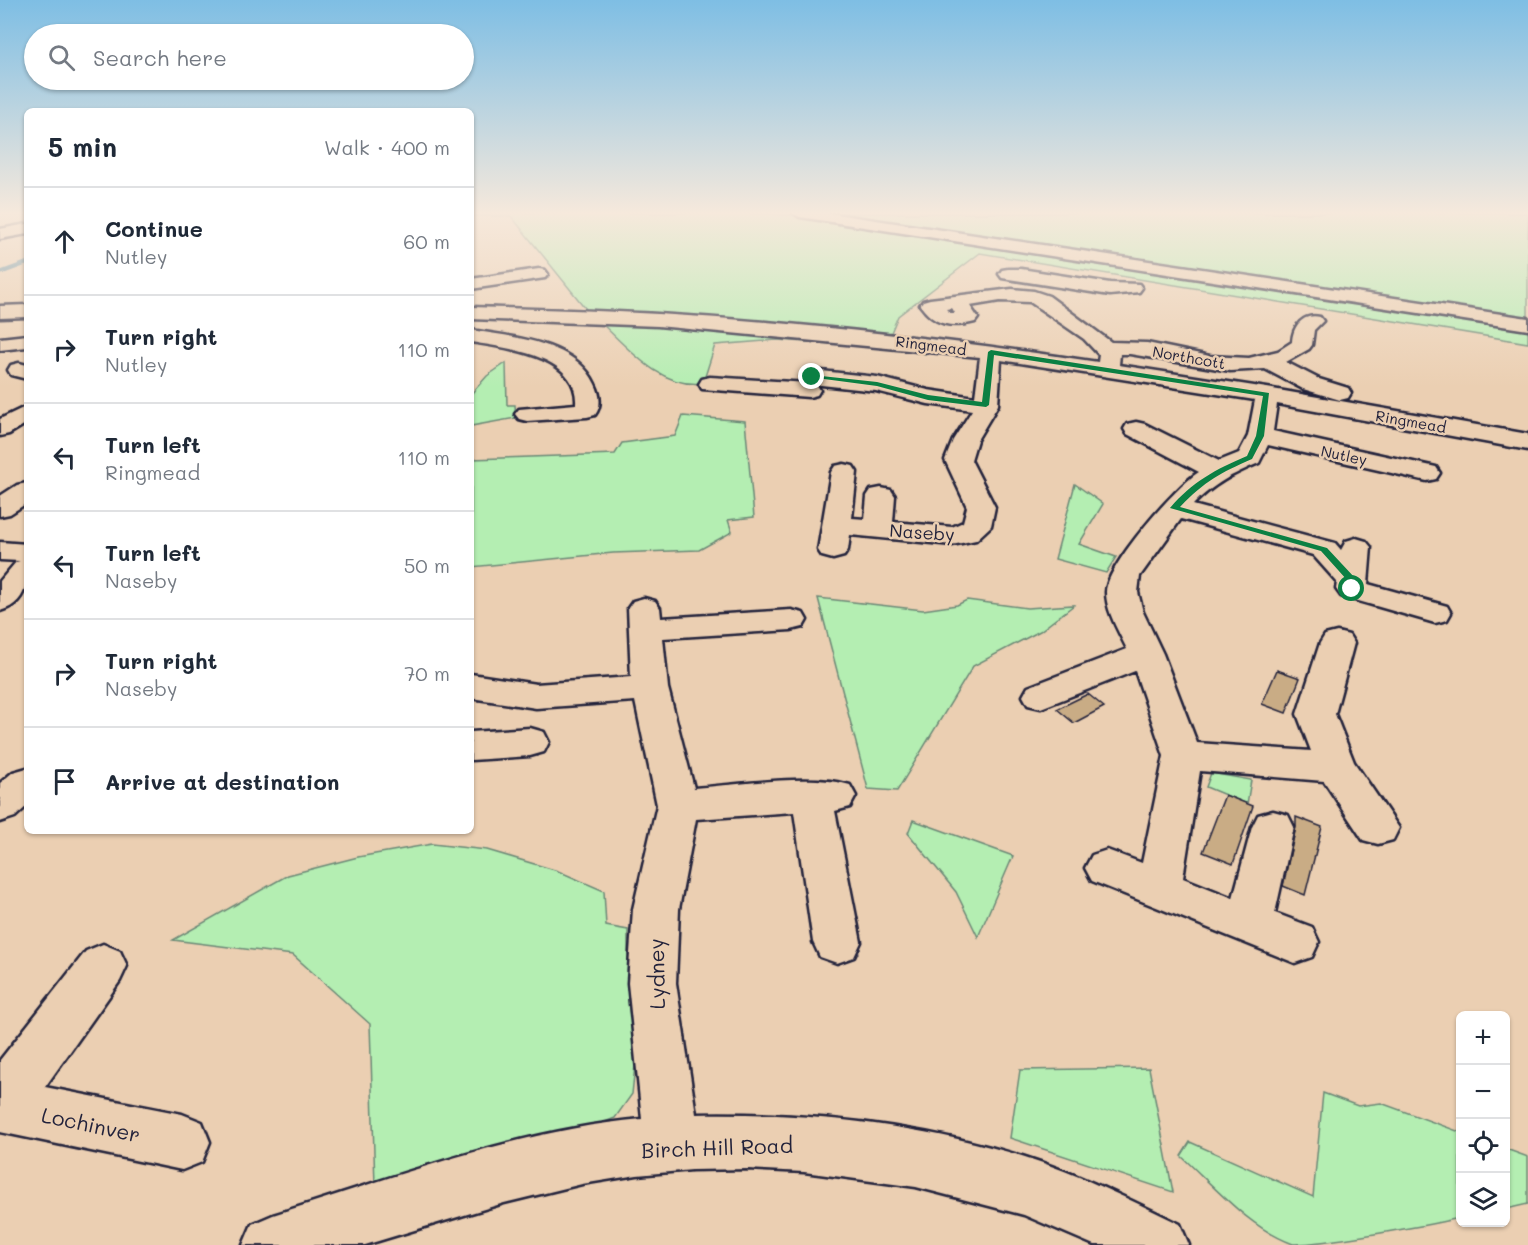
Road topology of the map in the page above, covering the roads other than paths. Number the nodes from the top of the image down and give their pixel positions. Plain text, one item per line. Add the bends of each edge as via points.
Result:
1 (537, 271) edge
2 (1181, 271) edge
3 (1065, 282) junction
4 (474, 284) edge
5 (1133, 288) dead end
6 (998, 296) junction
7 (1041, 299) junction
8 (958, 302) dead end
9 (24, 311) edge
10 (0, 312) edge
11 (474, 315) edge
12 (1285, 321) dead end
13 (1528, 324) edge
14 (24, 329) edge
15 (14, 343) edge
16 (474, 346) edge
17 (991, 352) junction
18 (1107, 358) junction
19 (1269, 379) junction
20 (710, 384) dead end
21 (986, 405) junction
22 (587, 410) junction
23 (612, 411) dead end
24 (527, 414) dead end
25 (24, 415) edge
26 (1528, 419) edge
27 (0, 429) edge
28 (1136, 429) dead end
29 (24, 433) edge
30 (1260, 436) junction
31 (1528, 442) edge
32 (1218, 471) junction
33 (844, 472) dead end
34 (1427, 473) dead end
35 (24, 493) edge
36 (881, 496) dead end
37 (0, 508) edge
38 (1174, 508) junction
39 (878, 528) junction
40 (1356, 547) dead end
41 (0, 550) edge
42 (24, 553) edge
43 (24, 573) edge
44 (1352, 579) junction
45 (0, 601) edge
46 (1435, 613) dead end
47 (791, 620) dead end
48 (1336, 643) dead end
49 (1146, 654) junction
50 (474, 686) edge
51 (650, 688) junction
52 (1041, 696) dead end
53 (530, 742) dead end
54 (474, 746) edge
55 (1183, 756) junction
56 (1336, 767) junction
57 (24, 786) edge
58 (678, 805) junction
59 (0, 806) edge
60 (1273, 827) dead end
61 (1378, 828) dead end
62 (1107, 868) dead end
63 (1159, 888) junction
64 (1249, 924) junction
65 (837, 942) dead end
66 (1295, 942) dead end
67 (103, 966) dead end
68 (0, 1104) edge
69 (182, 1142) dead end
70 (674, 1144) junction
71 (273, 1245) edge
72 (1159, 1245) edge

1 - 4 street via 539,274
2 - 13 street
3 - 5 street via 1110,289
3 - 6 street via 1001,274 986,286
3 - 7 street
6 - 7 street
6 - 8 street
7 - 18 street via 1055,313 1088,331
9 - 10 street
11 - 17 street, Ringmead via 669,321
12 - 19 street, Northcott via 1309,323 1302,333 1302,345
14 - 15 street
16 - 22 street via 500,341 558,358 581,378 587,391
17 - 18 street, Ringmead
17 - 21 street, Naseby
18 - 19 street, Ringmead
18 - 19 street, Northcott via 1152,350
19 - 26 street, Northcott via 1311,384 1424,413 1473,421
19 - 30 street
19 - 31 street, Ringmead
20 - 21 street via 877,384 928,398
21 - 39 street, Naseby via 958,460 981,507 977,526 966,534 952,536
22 - 23 street
22 - 24 street
25 - 27 street
27 - 29 street
28 - 32 street
30 - 32 street via 1250,458
30 - 34 street, Nutley
32 - 38 street
33 - 39 street, Naseby via 835,537
35 - 37 street
36 - 39 street
38 - 44 street via 1324,549
38 - 49 street via 1125,576 1122,592 1127,612
40 - 44 street
41 - 42 street
43 - 45 street
44 - 46 street via 1352,589
47 - 51 street, Lydney via 644,619
48 - 56 street via 1316,714
49 - 52 street
49 - 55 street
50 - 51 street via 536,696
51 - 58 street, Lydney
53 - 54 street
55 - 56 street
55 - 63 street
56 - 61 street
57 - 59 street
58 - 65 street via 824,796
58 - 70 street, Lydney via 656,909 652,983
60 - 64 street
62 - 63 street
63 - 64 street
64 - 66 street
67 - 68 street, Lochinver
68 - 69 street, Lochinver
70 - 71 street, Birch Hill Road via 584,1156 480,1180
70 - 72 street, Birch Hill Road via 800,1144 878,1152 953,1166 1026,1187

